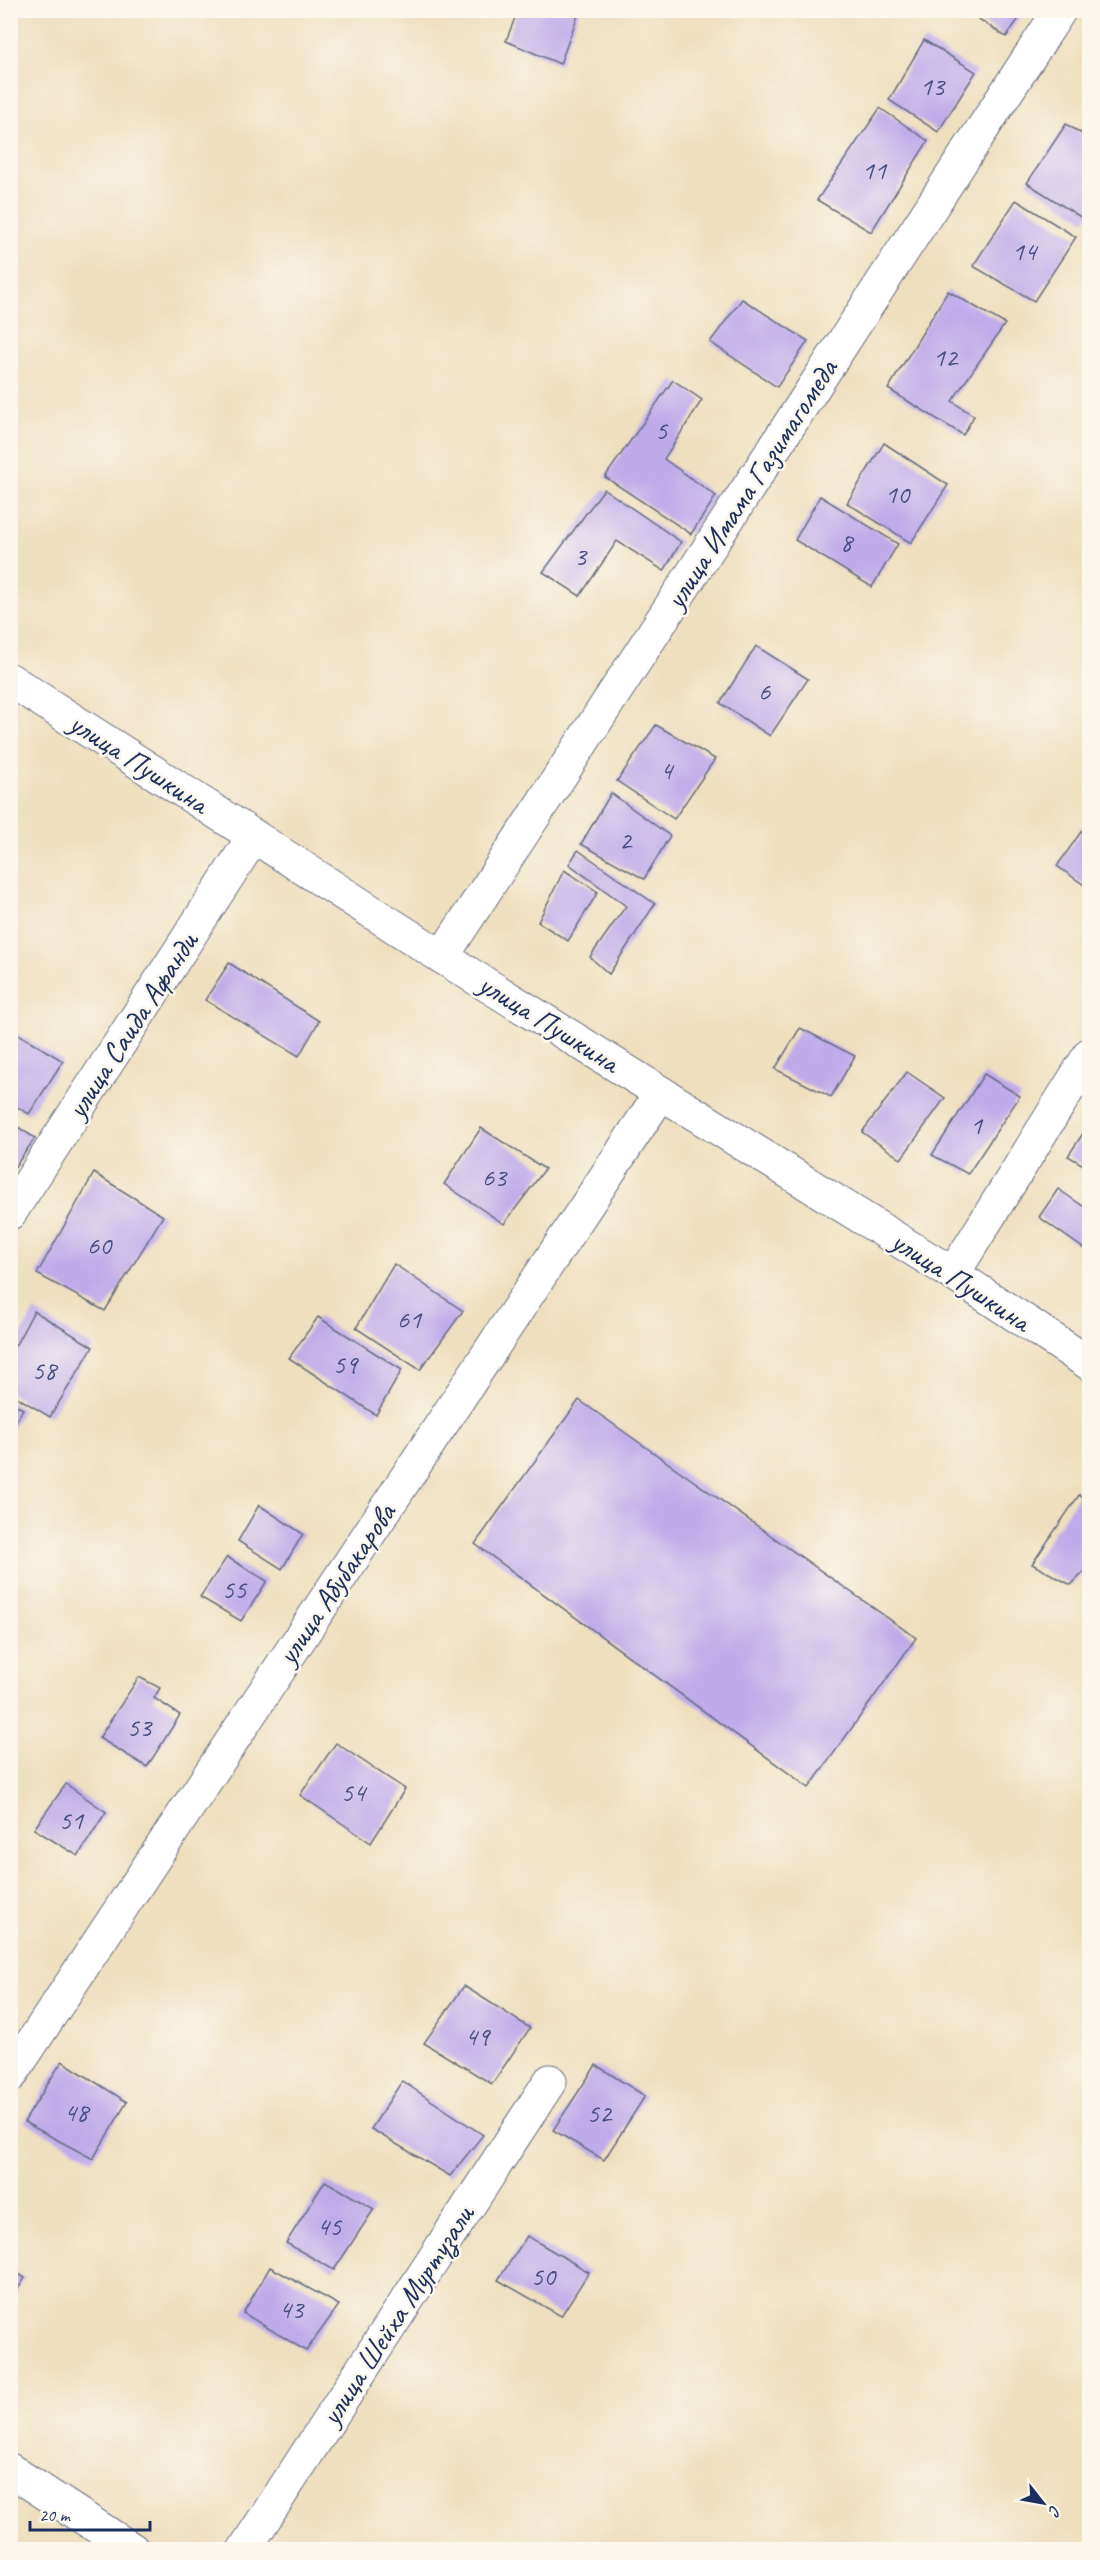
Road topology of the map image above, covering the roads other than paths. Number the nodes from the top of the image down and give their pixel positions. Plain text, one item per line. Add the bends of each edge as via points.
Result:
1 (1060, 10) edge
2 (10, 680) edge
3 (254, 836) junction
4 (442, 957) junction
5 (1089, 1054) edge
6 (661, 1093) junction
7 (10, 1213) edge
8 (953, 1274) junction
9 (1089, 1364) edge
10 (10, 2076) edge
11 (550, 2081) dead end
12 (10, 2470) edge
13 (133, 2550) edge
14 (244, 2550) edge

1 - 4 street, улица Имама Газимагомеда
2 - 3 street, улица Пушкина
3 - 4 street, улица Пушкина
3 - 7 street, улица Саида Афанди
4 - 6 street, улица Пушкина
5 - 8 street
6 - 8 street, улица Пушкина
6 - 10 street, улица Абубакарова
8 - 9 street, улица Пушкина
11 - 14 street, улица Шейха Муртузали
12 - 13 street

